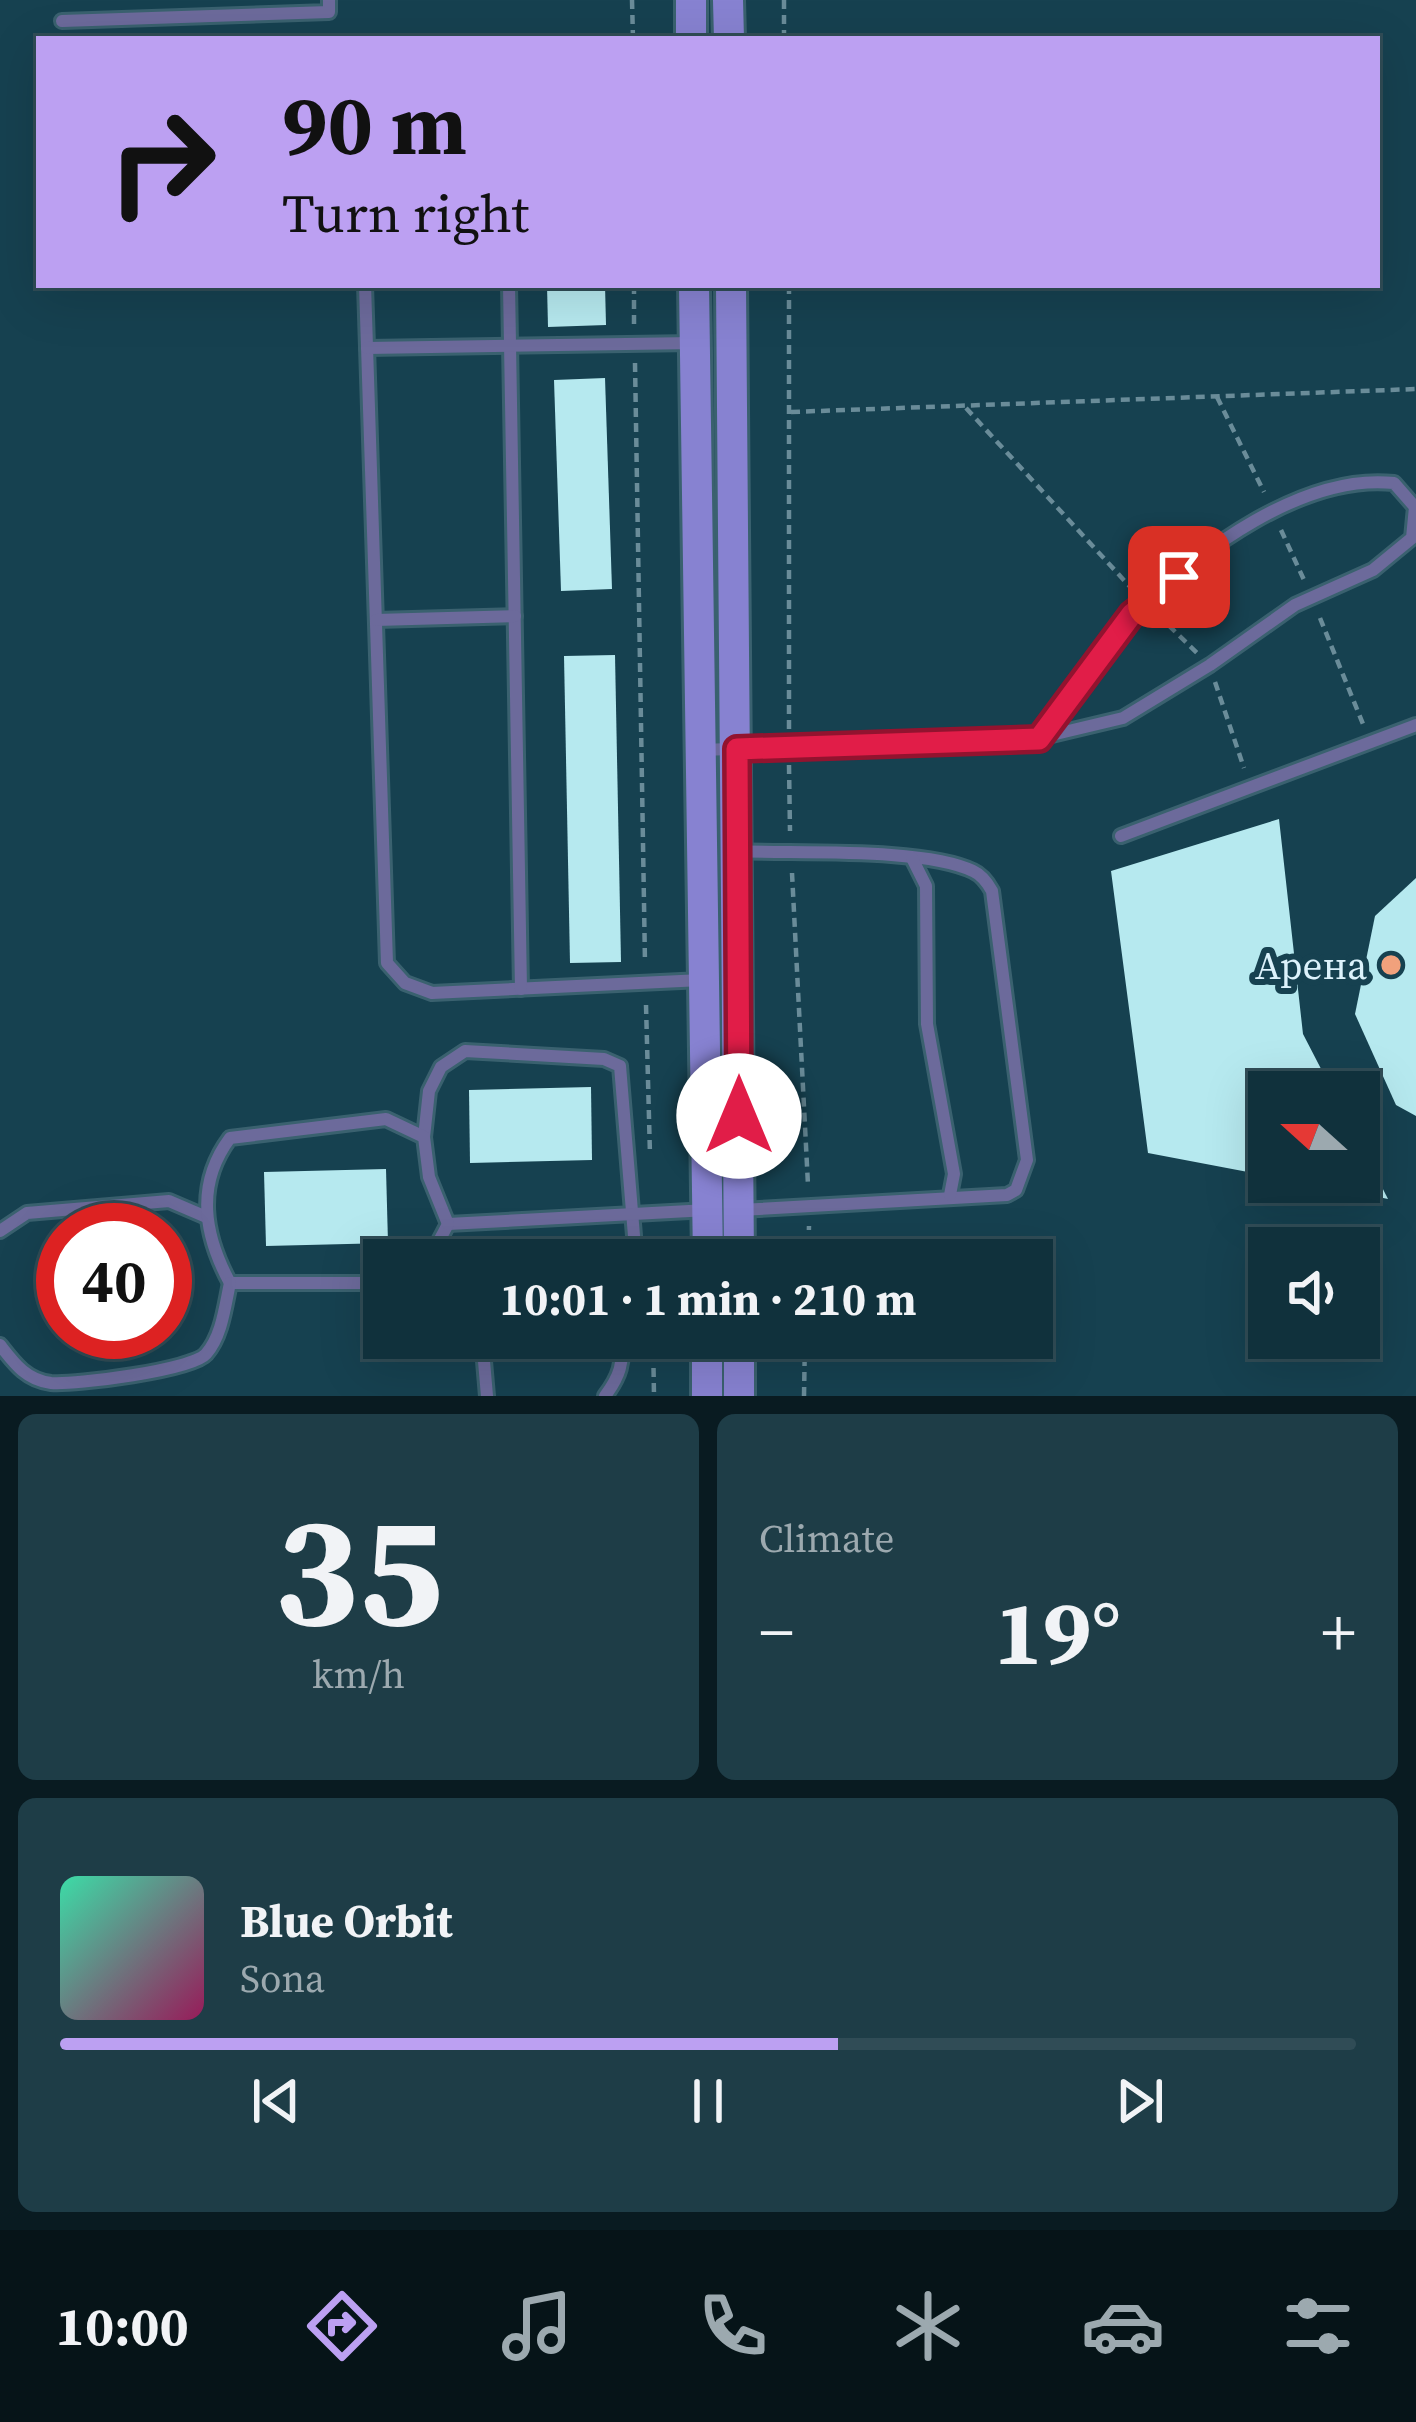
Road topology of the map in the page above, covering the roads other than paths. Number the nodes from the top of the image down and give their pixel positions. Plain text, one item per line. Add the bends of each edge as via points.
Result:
1 (329, 0) edge
2 (691, 0) edge
3 (728, 0) edge
4 (62, 21) dead end
5 (691, 36) edge
6 (729, 36) edge
7 (365, 288) edge
8 (509, 288) edge
9 (694, 288) edge
10 (731, 288) edge
11 (694, 343) junction
12 (510, 344) junction
13 (367, 348) junction
14 (514, 616) junction
15 (376, 620) junction
16 (1416, 725) edge
17 (1039, 739) junction
18 (737, 749) junction
19 (701, 750) junction
20 (1121, 836) dead end
21 (737, 851) junction
22 (704, 852) junction
23 (912, 858) junction
24 (704, 980) junction
25 (521, 989) junction
26 (424, 1137) junction
27 (950, 1195) junction
28 (723, 1210) junction
29 (630, 1214) junction
30 (204, 1216) junction
31 (448, 1224) junction
32 (0, 1227) edge
33 (440, 1239) edge
34 (633, 1239) edge
35 (714, 1239) edge
36 (732, 1239) edge
37 (230, 1283) junction
38 (363, 1283) edge
39 (0, 1345) edge
40 (484, 1359) edge
41 (623, 1359) edge
42 (707, 1359) edge
43 (739, 1359) edge
44 (487, 1396) edge
45 (604, 1396) edge
46 (707, 1396) edge
47 (739, 1396) edge

1 - 4 lane via 329,12
2 - 5 street
3 - 6 street
7 - 13 lane
8 - 12 lane
9 - 11 street
10 - 18 street
11 - 12 lane
11 - 19 street
12 - 13 lane
12 - 14 lane
13 - 15 lane
14 - 15 lane
14 - 25 lane
15 - 25 lane via 387,963 405,983 432,993
16 - 20 lane
17 - 17 lane via 1120,629 1247,523 1363,480 1394,483 1415,507 1412,538 1373,571 1311,597 1123,718
17 - 18 lane
18 - 19 lane
18 - 21 street
19 - 22 street
21 - 22 lane
21 - 23 lane
21 - 28 street
22 - 24 street
23 - 27 lane via 926,886 927,1024 954,1174
23 - 27 lane via 968,868 992,891 1027,1160 1007,1195
24 - 25 lane
24 - 28 street
26 - 29 lane via 429,1091 441,1067 465,1051 604,1058 620,1066 624,1086
26 - 30 lane via 386,1119 230,1138 214,1160
26 - 31 lane
27 - 28 lane
28 - 29 lane
28 - 35 street
28 - 36 street
29 - 31 lane
29 - 34 lane
30 - 32 lane via 169,1201 27,1213
30 - 37 lane
31 - 33 lane
37 - 38 lane
37 - 39 lane via 221,1326 188,1368 51,1383 22,1373
40 - 44 lane
41 - 45 lane
42 - 46 street
43 - 47 street

